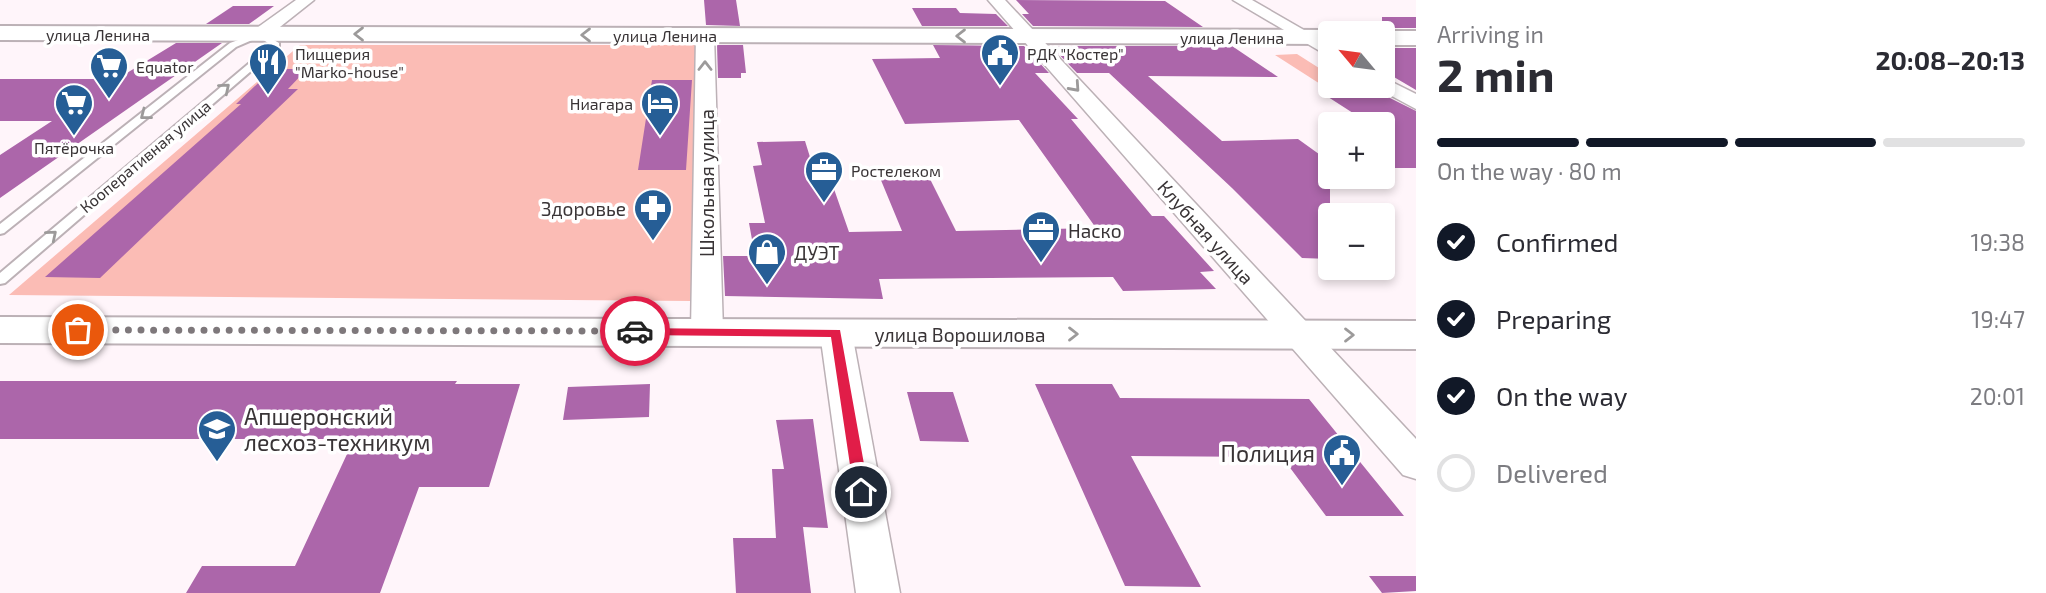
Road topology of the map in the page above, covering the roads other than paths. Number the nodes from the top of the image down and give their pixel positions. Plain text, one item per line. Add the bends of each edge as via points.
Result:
1 (306, 0) edge
2 (996, 0) edge
3 (1241, 0) edge
4 (0, 33) edge
5 (260, 34) junction
6 (705, 35) junction
7 (1029, 37) junction
8 (1304, 37) junction
9 (1318, 37) edge
10 (1395, 38) edge
11 (1416, 38) edge
12 (1318, 45) edge
13 (1395, 91) edge
14 (1416, 103) edge
15 (0, 230) edge
16 (0, 280) edge
17 (0, 330) edge
18 (707, 331) junction
19 (836, 333) junction
20 (1299, 335) junction
21 (1416, 335) edge
22 (1416, 464) edge
23 (878, 593) edge

1 - 5 street, Кооперативная улица
2 - 7 street, Клубная улица
3 - 8 street
4 - 5 main road, улица Ленина
6 -> 5 main road, улица Ленина
5 -> 15 lane, Кооперативная улица via 233,45
16 -> 5 lane, Кооперативная улица via 276,45
7 -> 6 main road, улица Ленина
18 -> 6 street, Школьная улица
7 - 8 main road, улица Ленина
7 -> 20 street, Клубная улица
8 - 9 main road, улица Ленина
8 - 12 street
10 - 11 main road
13 - 14 street
17 - 18 main road, улица Ворошилова
18 - 19 main road, улица Ворошилова
19 -> 20 main road, улица Ворошилова
19 - 23 street
20 -> 21 main road, улица Ворошилова
20 - 22 street, Клубная улица

